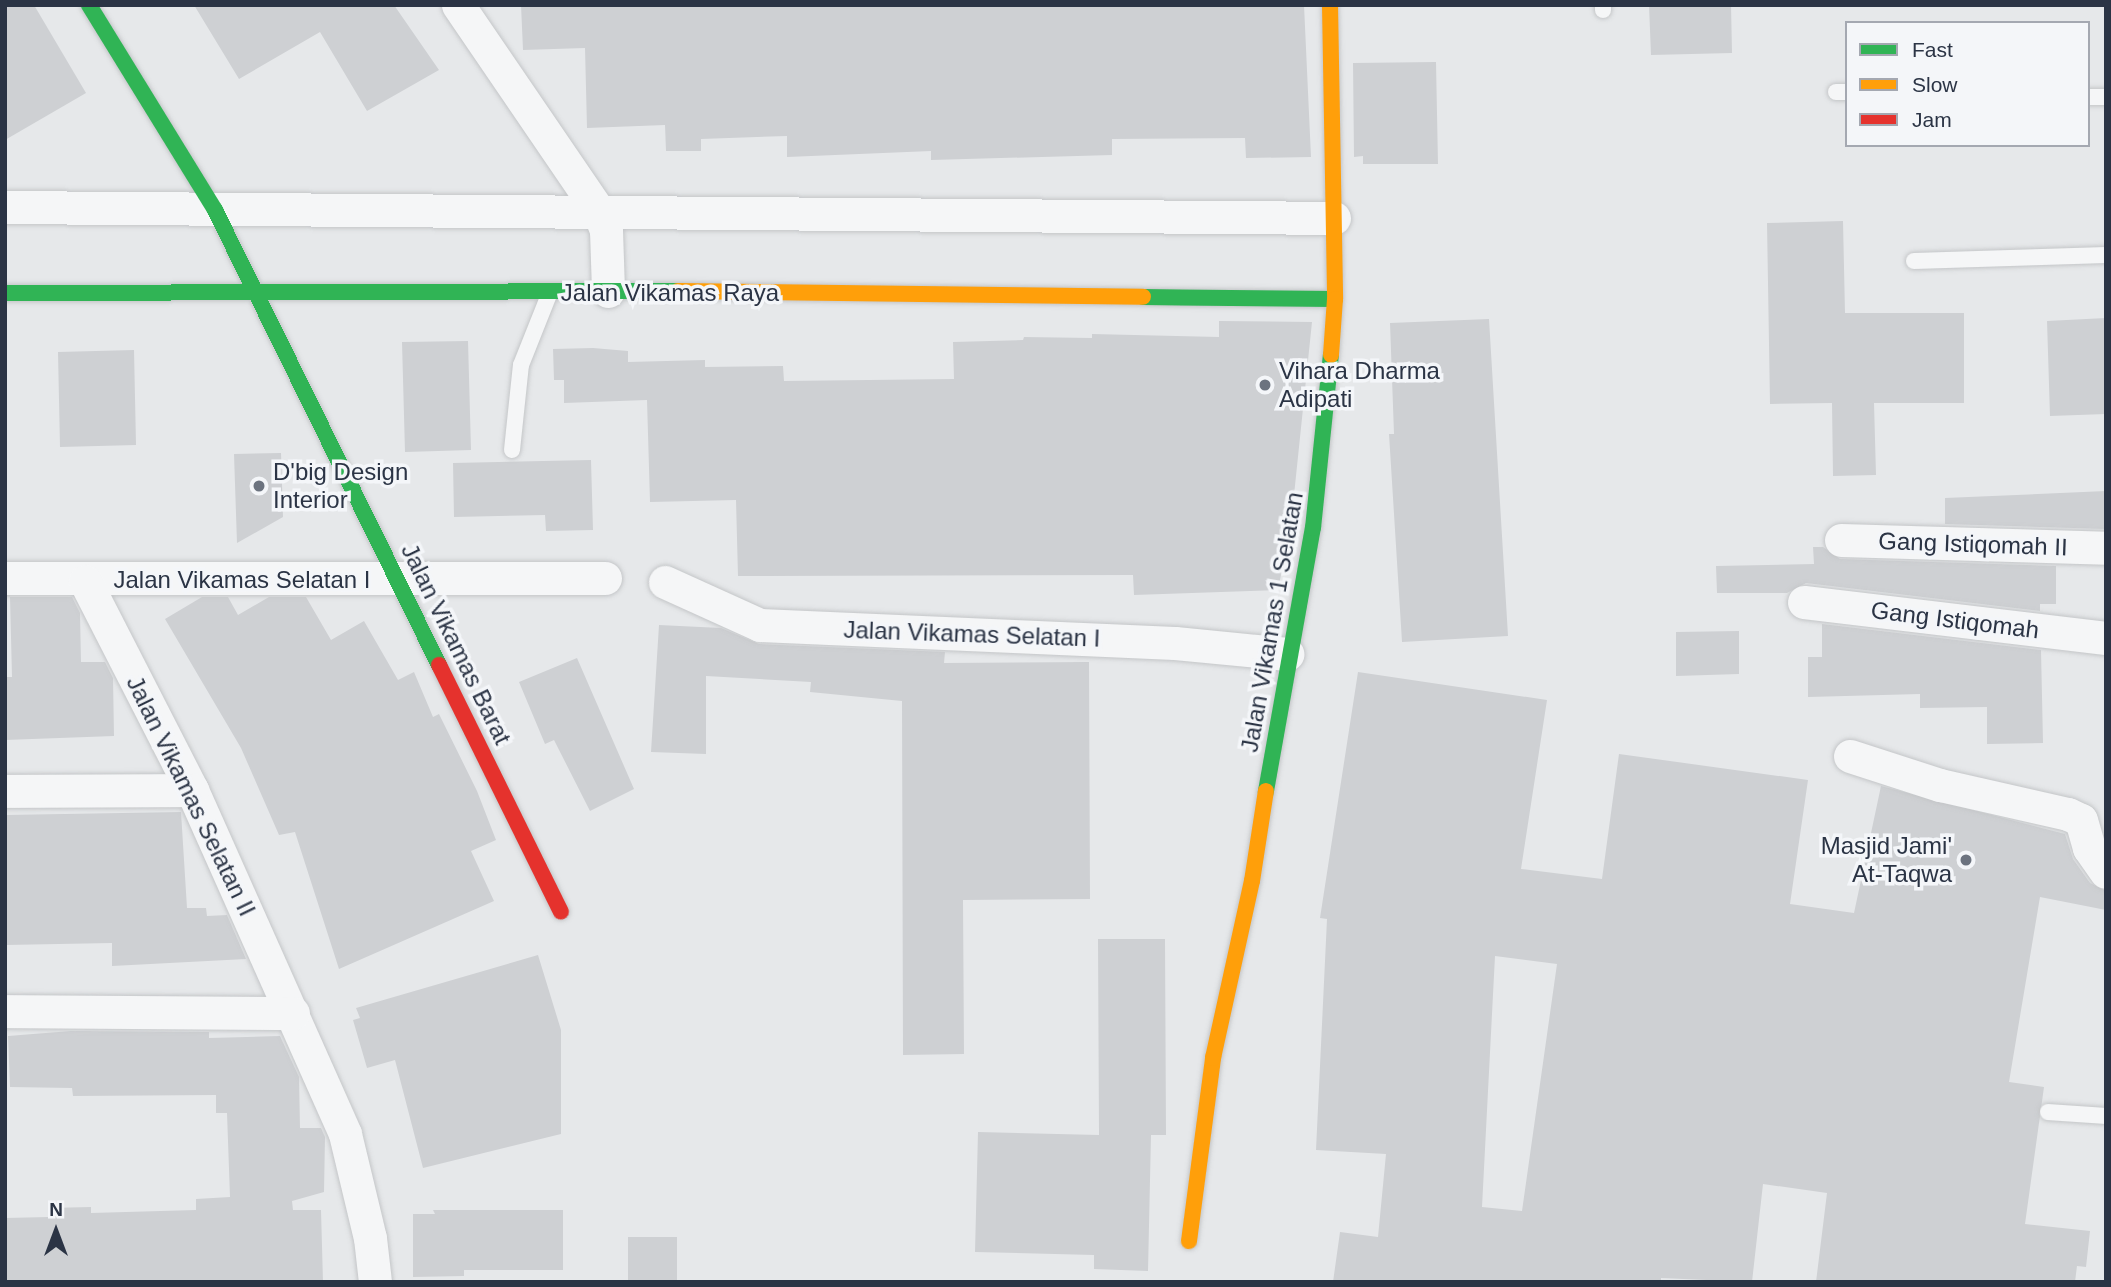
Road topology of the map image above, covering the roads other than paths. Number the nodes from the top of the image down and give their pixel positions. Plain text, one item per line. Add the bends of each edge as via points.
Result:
1 (89, 5) edge
2 (458, 5) edge
3 (1330, 5) edge
4 (5, 207) edge
5 (220, 220) junction
6 (603, 221) junction
7 (1335, 228) junction
8 (2106, 255) edge
9 (1914, 261) dead end
10 (608, 283) junction
11 (251, 287) junction
12 (550, 292) junction
13 (5, 293) edge
14 (1335, 299) junction
15 (512, 450) dead end
16 (1840, 540) dead end
17 (2106, 548) edge
18 (5, 578) edge
19 (605, 578) dead end
20 (400, 579) junction
21 (85, 581) junction
22 (665, 582) dead end
23 (1804, 602) dead end
24 (2106, 638) edge
25 (1287, 654) junction
26 (1850, 756) dead end
27 (192, 790) junction
28 (5, 791) edge
29 (2106, 872) edge
30 (561, 912) dead end
31 (5, 1011) edge
32 (293, 1013) junction
33 (2049, 1112) dead end
34 (2106, 1116) edge
35 (1189, 1241) dead end
36 (375, 1282) edge

1 - 5 street, Jalan Vikamas Barat
2 - 6 street
3 - 7 street, Jalan Vikamas 1 Selatan
4 - 5 street
5 - 6 street
5 - 11 street, Jalan Vikamas Barat
6 - 7 street
6 - 10 street
7 - 14 street, Jalan Vikamas 1 Selatan
8 - 9 lane
10 - 12 street, Jalan Vikamas Raya
10 - 14 street, Jalan Vikamas Raya
11 - 12 street, Jalan Vikamas Raya
11 - 13 street, Jalan Vikamas Raya
11 - 20 street, Jalan Vikamas Barat
12 - 15 lane via 521,365
14 - 25 street, Jalan Vikamas 1 Selatan via 1313,528
16 - 17 street, Gang Istiqomah II
18 - 21 street, Jalan Vikamas Selatan I
19 - 20 street, Jalan Vikamas Selatan I
20 - 21 street, Jalan Vikamas Selatan I
20 - 30 street, Jalan Vikamas Barat
21 - 27 street, Jalan Vikamas Selatan II
22 - 25 street, Jalan Vikamas Selatan I via 760,625 1175,643
23 - 24 street, Gang Istiqomah
25 - 35 street, Jalan Vikamas 1 Selatan via 1252,881 1213,1058
26 - 29 street via 1940,785 2068,814 2081,820 2089,848
27 - 28 street
27 - 32 street, Jalan Vikamas Selatan II
31 - 32 street
32 - 36 street, Jalan Vikamas Selatan II via 355,1167
33 - 34 lane

